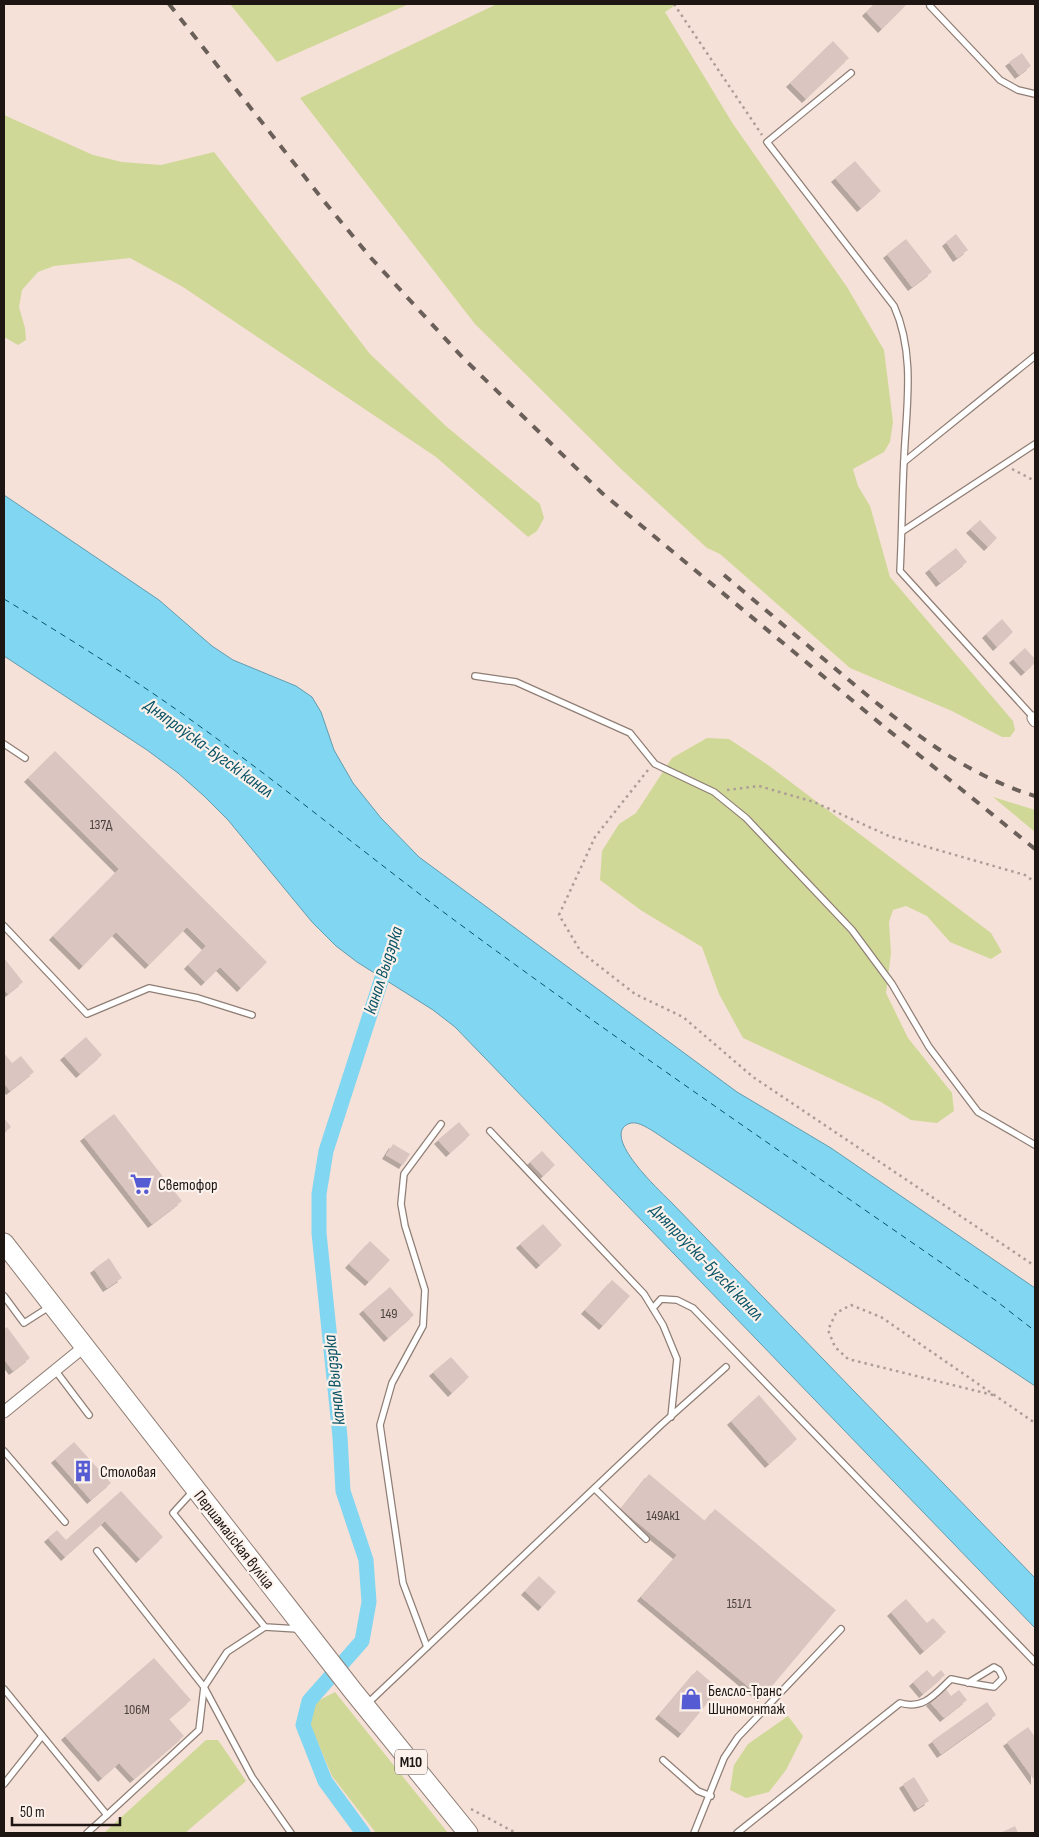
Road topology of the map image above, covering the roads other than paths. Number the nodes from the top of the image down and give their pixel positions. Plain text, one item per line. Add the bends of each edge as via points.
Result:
1 (930, 6) dead end
2 (851, 73) dead end
3 (1035, 94) edge
4 (1035, 356) edge
5 (1035, 444) edge
6 (904, 462) junction
7 (903, 531) junction
8 (475, 676) dead end
9 (1034, 718) edge
10 (4, 744) edge
11 (26, 758) dead end
12 (4, 926) edge
13 (252, 1015) dead end
14 (441, 1124) dead end
15 (490, 1130) dead end
16 (1035, 1145) edge
17 (4, 1243) edge
18 (4, 1296) edge
19 (52, 1306) junction
20 (653, 1308) junction
21 (85, 1346) junction
22 (726, 1367) dead end
23 (55, 1370) junction
24 (4, 1412) edge
25 (89, 1415) dead end
26 (671, 1417) junction
27 (4, 1451) edge
28 (195, 1488) junction
29 (595, 1489) junction
30 (65, 1522) dead end
31 (646, 1539) dead end
32 (97, 1551) dead end
33 (265, 1627) junction
34 (840, 1629) dead end
35 (305, 1630) junction
36 (427, 1647) junction
37 (1035, 1662) edge
38 (968, 1682) junction
39 (204, 1687) junction
40 (4, 1689) edge
41 (359, 1698) junction
42 (42, 1736) junction
43 (663, 1760) dead end
44 (4, 1784) edge
45 (711, 1796) junction
46 (107, 1815) junction
47 (87, 1833) edge
48 (291, 1833) edge
49 (468, 1833) edge
50 (694, 1833) edge
51 (737, 1833) edge

1 - 3 lane via 1000,80 1018,90
2 - 6 lane via 767,142 894,306 901,322 909,377
4 - 6 lane
5 - 7 lane
6 - 7 lane
7 - 9 lane via 900,571
8 - 16 lane via 516,682 630,733 655,764 714,792 746,818 852,930 892,984 928,1047 978,1112
10 - 11 lane
12 - 13 lane via 87,1014 149,988 198,998
14 - 36 lane via 404,1174 402,1204 405,1226 425,1290 424,1326 392,1383 380,1425 403,1583
15 - 20 lane via 644,1294
17 - 19 main road, Першамайская вуліца / М10
18 - 19 lane via 24,1323
19 - 21 main road, Першамайская вуліца / М10
20 - 26 lane via 677,1359
20 - 37 lane via 661,1299 677,1300 693,1308
21 - 23 street
21 - 28 main road, Першамайская вуліца / М10
22 - 26 lane
23 - 24 street
23 - 25 lane
26 - 29 lane
27 - 30 lane
28 - 33 lane via 173,1513
28 - 35 main road, Першамайская вуліца / М10
29 - 31 lane
29 - 36 lane
32 - 39 lane
33 - 35 lane
33 - 39 lane via 227,1652
34 - 45 lane via 738,1737 724,1758
35 - 41 main road, Першамайская вуліца / М10
36 - 41 lane
38 - 38 lane via 994,1687 1003,1678 994,1667
38 - 51 lane via 951,1679 926,1702 911,1706 900,1703
39 - 46 lane via 199,1730
39 - 48 lane via 252,1777
40 - 42 lane
41 - 49 main road, Першамайская вуліца / М10
42 - 44 lane
42 - 46 lane
43 - 45 lane via 698,1790
45 - 50 lane
46 - 47 lane

